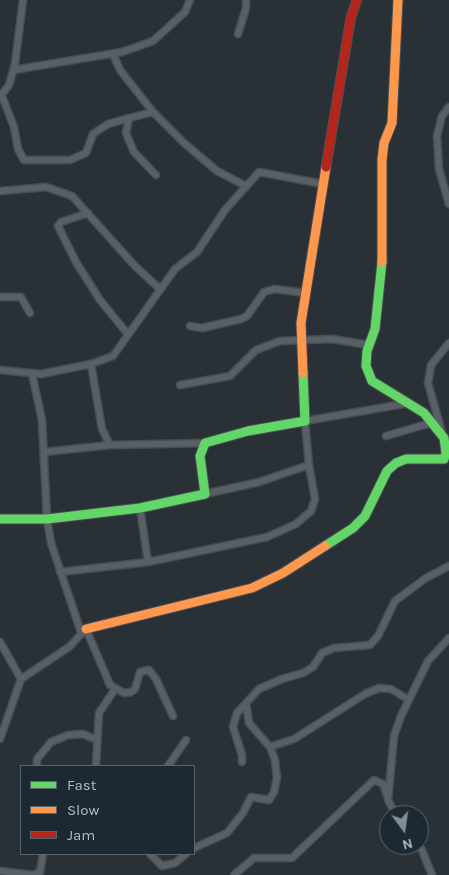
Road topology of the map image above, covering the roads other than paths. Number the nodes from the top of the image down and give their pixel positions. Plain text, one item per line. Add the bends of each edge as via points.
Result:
1 (23, 0) edge
2 (190, 0) edge
3 (246, 0) edge
4 (356, 0) edge
5 (398, 0) edge
6 (238, 34) dead end
7 (113, 54) junction
8 (13, 70) junction
9 (1, 96) edge
10 (449, 107) edge
11 (153, 112) junction
12 (129, 118) junction
13 (156, 175) dead end
14 (323, 184) junction
15 (246, 186) junction
16 (0, 191) edge
17 (449, 204) edge
18 (88, 213) junction
19 (160, 289) junction
20 (306, 293) junction
21 (0, 298) edge
22 (30, 313) dead end
23 (190, 326) dead end
24 (127, 333) junction
25 (301, 339) junction
26 (449, 344) edge
27 (369, 345) junction
28 (91, 364) junction
29 (0, 370) edge
30 (32, 374) junction
31 (180, 385) dead end
32 (408, 403) junction
33 (305, 421) junction
34 (432, 423) junction
35 (386, 436) dead end
36 (444, 438) junction
37 (205, 443) junction
38 (110, 445) junction
39 (44, 452) junction
40 (310, 465) junction
41 (205, 494) junction
42 (140, 508) junction
43 (0, 519) edge
44 (47, 519) junction
45 (148, 562) junction
46 (449, 566) edge
47 (60, 572) junction
48 (84, 631) junction
49 (449, 638) edge
50 (0, 642) edge
51 (22, 679) junction
52 (114, 688) junction
53 (409, 700) junction
54 (246, 703) junction
55 (173, 716) dead end
56 (0, 739) edge
57 (97, 740) junction
58 (186, 740) dead end
59 (270, 747) junction
60 (242, 762) dead end
61 (37, 765) edge
62 (96, 765) edge
63 (169, 765) edge
64 (388, 798) junction
65 (391, 805) edge
66 (195, 848) edge
67 (43, 855) edge
68 (151, 855) edge
69 (185, 855) edge
70 (424, 855) edge
71 (0, 871) edge
72 (234, 875) edge
73 (432, 875) edge

1 - 8 street
2 - 7 street via 185,12 153,41
3 - 6 street
4 - 14 street
5 - 27 street via 392,123 384,143 382,160 384,218 381,271
7 - 8 street
7 - 11 street via 120,70
8 - 9 street via 10,85
9 - 12 street via 24,160 70,160 86,153 93,134 108,124
10 - 17 street via 442,116 437,136 439,169
11 - 12 street
11 - 15 street via 182,142 217,170
12 - 13 street via 126,134 134,152
14 - 15 street via 259,172
14 - 20 street
15 - 19 street via 225,210 198,252 175,269
16 - 18 street via 46,187 72,196
18 - 19 street
18 - 24 street via 58,226 100,300
19 - 24 street
20 - 23 street via 274,289 264,292 247,316 241,319 202,328
20 - 25 street
21 - 22 street via 21,297
24 - 28 street via 112,356
25 - 27 street via 332,339
25 - 31 street via 280,341 256,350 230,376
25 - 33 street
26 - 36 street via 431,365 428,383
27 - 32 street via 366,366 372,381
28 - 30 street
28 - 38 street via 102,429
29 - 30 street
30 - 39 street via 42,420
32 - 33 street
32 - 34 street via 424,413
33 - 37 street
33 - 40 street
34 - 35 street
34 - 36 street
36 - 48 street via 444,459 406,459 396,463 387,471 365,516 353,528 283,573 252,588
37 - 38 street
37 - 41 street via 200,456
38 - 39 street
39 - 44 street
40 - 41 street via 259,482
40 - 45 street via 315,499 312,511 296,524 267,537
41 - 42 street
42 - 44 street
42 - 45 street
43 - 44 street
44 - 47 street
45 - 47 street
46 - 54 street via 395,601 378,636 370,645 322,652 313,667 303,674 259,689
47 - 48 street
48 - 51 street via 69,647
48 - 52 street
49 - 53 street via 428,661
50 - 51 street
51 - 56 street
52 - 55 street via 124,693 131,692 140,672 149,670
52 - 57 street via 99,713
53 - 59 street via 391,689 379,688 294,739
53 - 64 street via 394,736
54 - 59 street via 249,723
54 - 60 street via 237,713 234,727
57 - 61 street via 76,734 51,742 37,759
57 - 62 street
58 - 63 street
59 - 66 street via 277,778 269,800 252,797 227,833
64 - 65 street
64 - 72 street via 383,784 374,780 292,858 254,858
67 - 71 street via 40,872 33,875
68 - 69 street via 162,866 175,863
70 - 73 street

